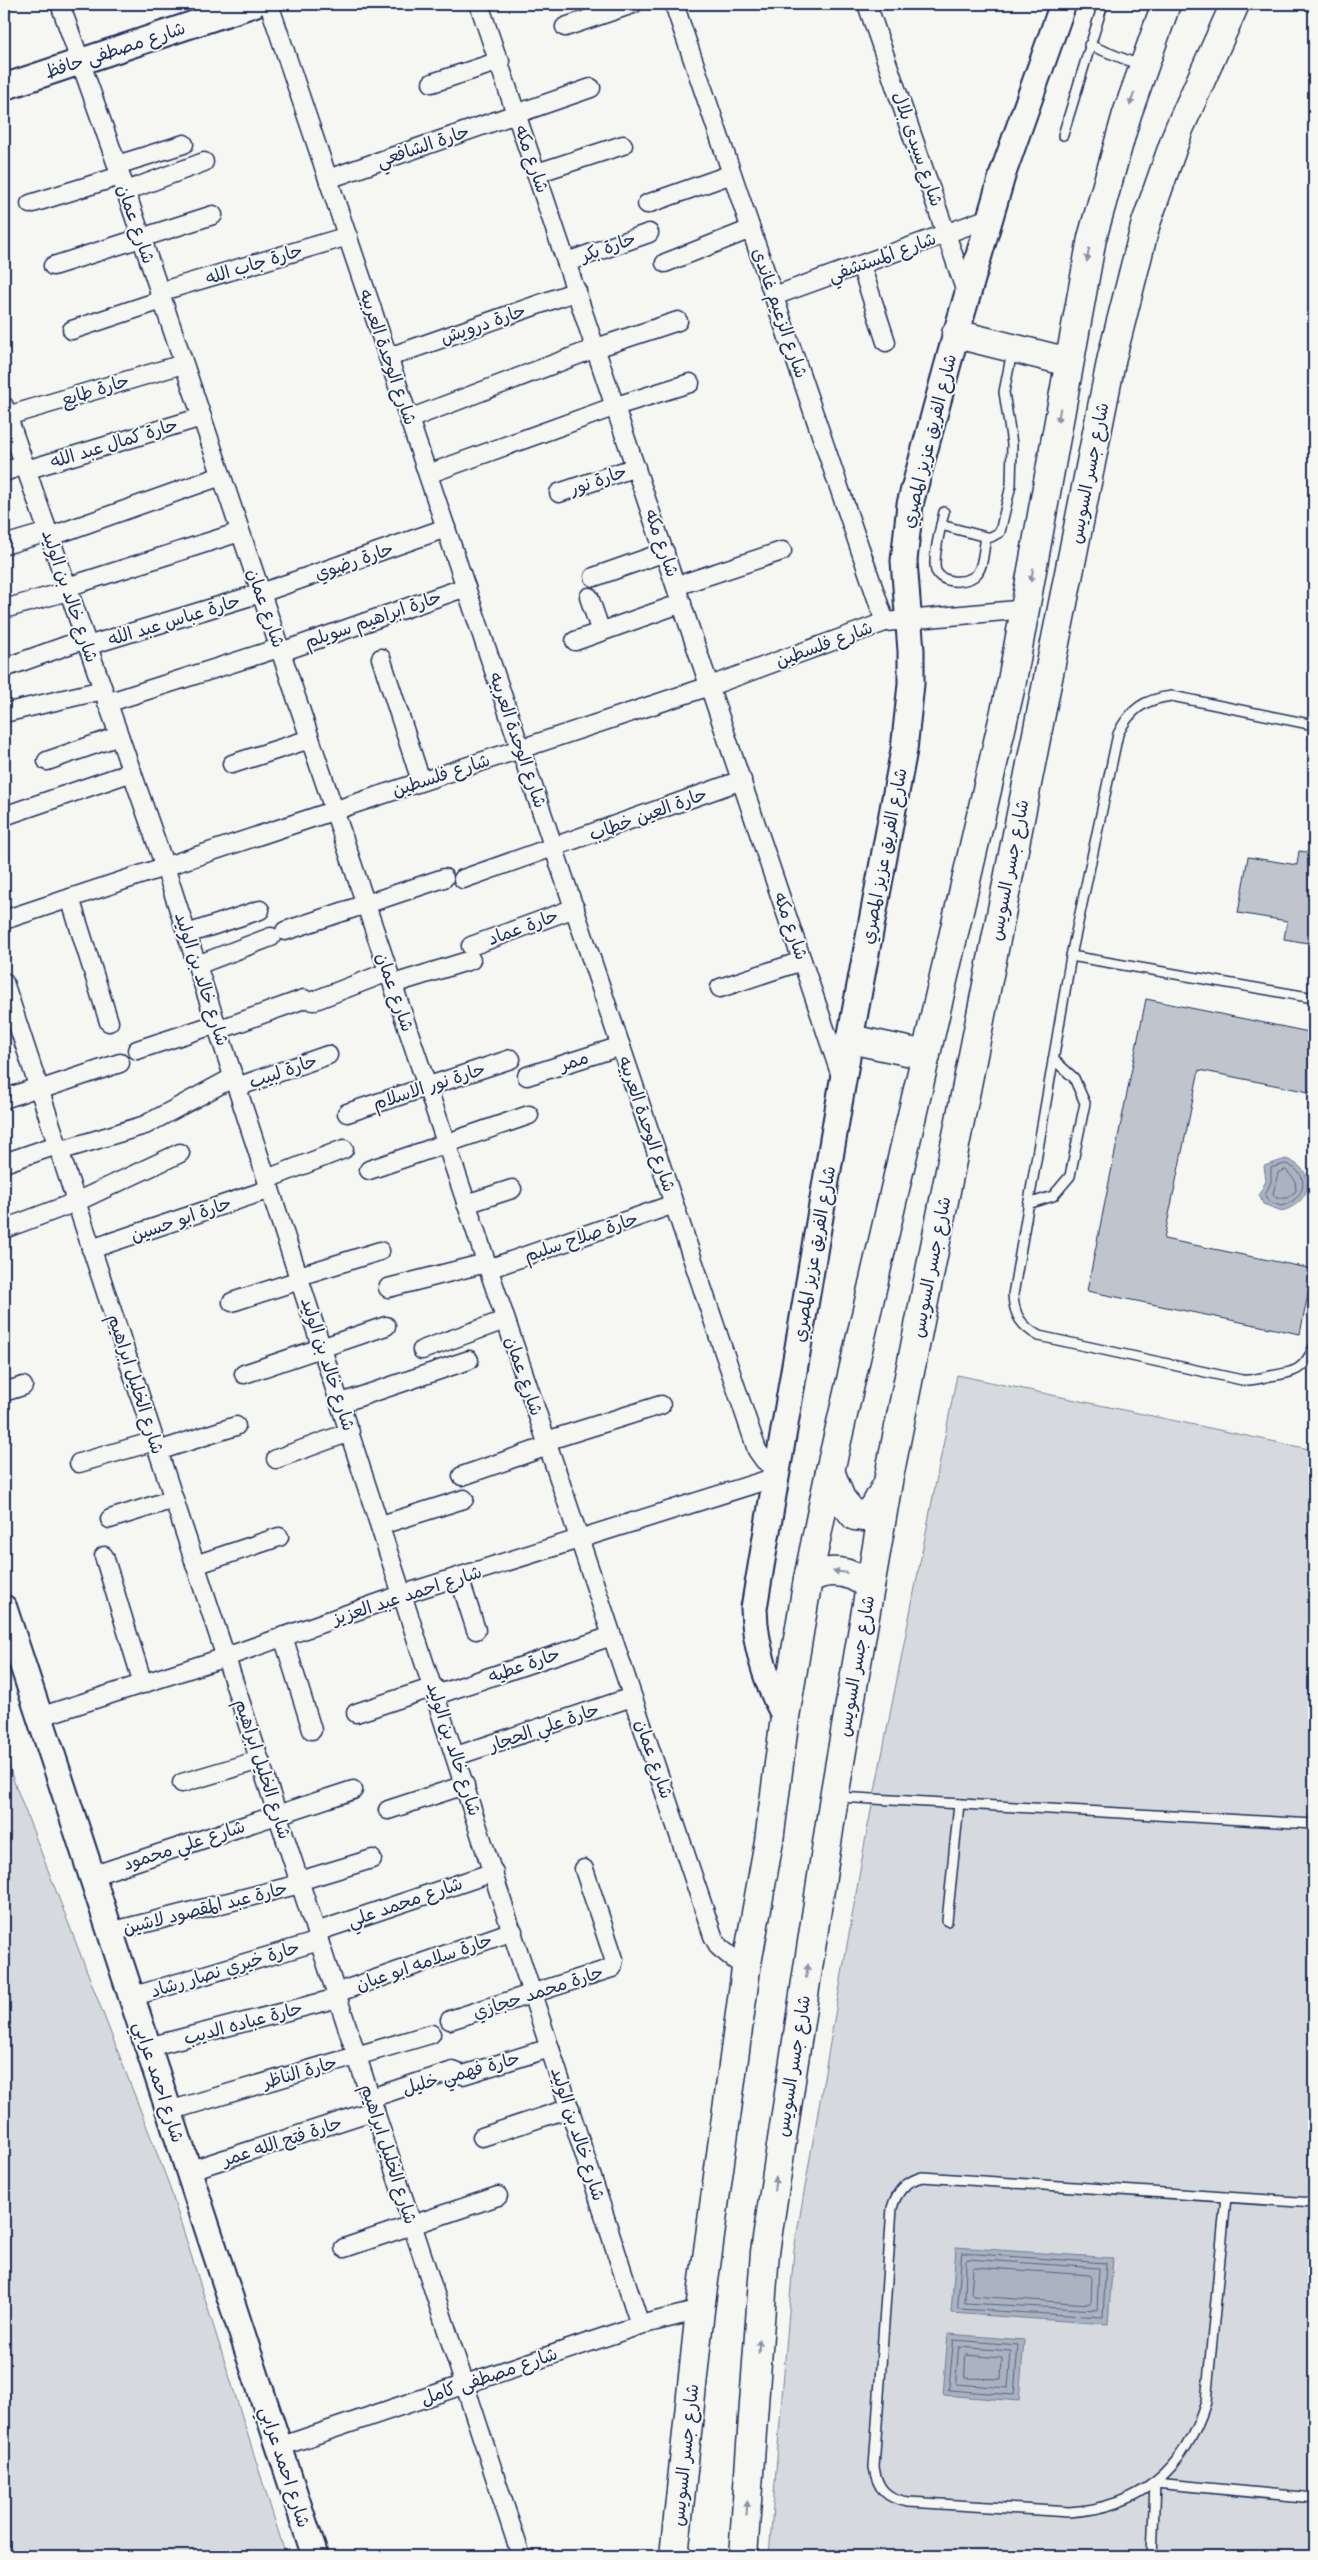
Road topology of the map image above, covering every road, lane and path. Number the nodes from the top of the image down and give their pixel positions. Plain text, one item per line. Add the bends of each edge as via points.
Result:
1 (60, 4) edge
2 (254, 4) edge
3 (269, 4) edge
4 (479, 4) edge
5 (633, 4) edge
6 (674, 4) edge
7 (1063, 4) edge
8 (1103, 4) edge
9 (1166, 4) edge
10 (1235, 4) edge
11 (873, 5) edge
12 (565, 27) dead end
13 (1089, 45) junction
14 (500, 61) junction
15 (82, 62) junction
16 (1143, 67) junction
17 (432, 83) dead end
18 (4, 87) edge
19 (591, 88) dead end
20 (517, 113) junction
21 (1063, 135) dead end
22 (184, 144) dead end
23 (623, 145) dead end
24 (204, 162) dead end
25 (537, 173) junction
26 (732, 174) junction
27 (121, 178) junction
28 (328, 179) junction
29 (30, 204) dead end
30 (647, 204) dead end
31 (213, 215) dead end
32 (989, 218) junction
33 (751, 229) junction
34 (649, 233) dead end
35 (947, 234) junction
36 (348, 236) junction
37 (142, 239) junction
38 (567, 262) junction
39 (665, 263) dead end
40 (861, 265) junction
41 (53, 266) dead end
42 (577, 291) junction
43 (967, 295) junction
44 (161, 296) junction
45 (774, 296) junction
46 (678, 321) dead end
47 (72, 330) dead end
48 (956, 334) junction
49 (886, 342) dead end
50 (596, 348) junction
51 (1012, 348) junction
52 (388, 357) junction
53 (1069, 362) junction
54 (184, 364) junction
55 (690, 383) dead end
56 (616, 406) junction
57 (6, 411) edge
58 (202, 417) junction
59 (409, 419) junction
60 (25, 467) junction
61 (636, 467) junction
62 (4, 472) edge
63 (428, 474) junction
64 (221, 476) junction
65 (559, 494) dead end
66 (944, 512) dead end
67 (942, 525) junction
68 (446, 528) junction
69 (240, 532) junction
70 (48, 534) junction
71 (986, 537) junction
72 (4, 545) edge
73 (782, 551) dead end
74 (665, 552) junction
75 (594, 577) dead end
76 (676, 586) junction
77 (466, 587) junction
78 (67, 589) junction
79 (261, 594) junction
80 (589, 598) dead end
81 (682, 603) junction
82 (1026, 609) junction
83 (4, 610) edge
84 (897, 620) junction
85 (601, 632) junction
86 (575, 641) dead end
87 (86, 642) junction
88 (280, 650) junction
89 (381, 658) dead end
90 (4, 668) edge
91 (710, 686) junction
92 (105, 696) junction
93 (6, 713) edge
94 (1314, 725) edge
95 (119, 736) junction
96 (310, 739) junction
97 (521, 749) junction
98 (47, 761) dead end
99 (232, 764) dead end
100 (132, 772) junction
101 (742, 780) junction
102 (421, 781) junction
103 (334, 810) junction
104 (5, 812) edge
105 (554, 847) junction
106 (165, 867) junction
107 (444, 878) dead end
108 (463, 879) dead end
109 (70, 898) junction
110 (366, 904) junction
111 (575, 908) junction
112 (260, 910) dead end
113 (4, 920) edge
114 (187, 934) junction
115 (1071, 956) junction
116 (802, 961) junction
117 (197, 965) junction
118 (390, 978) junction
119 (4, 982) edge
120 (720, 988) dead end
121 (1314, 998) edge
122 (108, 1022) dead end
123 (217, 1027) junction
124 (12, 1032) edge
125 (850, 1039) junction
126 (621, 1046) junction
127 (137, 1050) dead end
128 (328, 1055) dead end
129 (926, 1055) junction
130 (1053, 1058) junction
131 (511, 1059) dead end
132 (120, 1064) dead end
133 (527, 1076) dead end
134 (235, 1082) junction
135 (843, 1082) junction
136 (427, 1086) junction
137 (39, 1089) junction
138 (4, 1099) edge
139 (347, 1113) dead end
140 (529, 1116) dead end
141 (446, 1144) junction
142 (58, 1148) junction
143 (344, 1149) dead end
144 (180, 1153) dead end
145 (4, 1163) edge
146 (369, 1170) dead end
147 (269, 1184) junction
148 (512, 1189) dead end
149 (76, 1202) junction
150 (466, 1204) junction
151 (674, 1204) junction
152 (1028, 1204) junction
153 (4, 1228) edge
154 (92, 1249) junction
155 (380, 1251) dead end
156 (487, 1266) junction
157 (300, 1278) junction
158 (388, 1288) dead end
159 (232, 1302) dead end
160 (506, 1320) junction
161 (386, 1326) dead end
162 (1314, 1347) edge
163 (323, 1348) junction
164 (422, 1350) dead end
165 (469, 1360) dead end
166 (244, 1374) dead end
167 (23, 1386) dead end
168 (4, 1392) edge
169 (341, 1403) junction
170 (661, 1405) dead end
171 (236, 1426) dead end
172 (350, 1432) junction
173 (547, 1443) junction
174 (156, 1446) junction
175 (276, 1459) dead end
176 (79, 1463) dead end
177 (830, 1472) junction
178 (776, 1473) junction
179 (462, 1476) dead end
180 (888, 1482) junction
181 (174, 1499) junction
182 (464, 1499) dead end
183 (110, 1519) dead end
184 (381, 1525) junction
185 (279, 1537) dead end
186 (580, 1539) junction
187 (104, 1556) dead end
188 (196, 1565) junction
189 (460, 1577) junction
190 (808, 1579) junction
191 (870, 1587) junction
192 (404, 1594) junction
193 (4, 1608) edge
194 (476, 1630) dead end
195 (283, 1636) junction
196 (612, 1636) junction
197 (226, 1657) junction
198 (143, 1684) junction
199 (435, 1691) junction
200 (632, 1697) junction
201 (356, 1713) dead end
202 (39, 1717) junction
203 (785, 1717) junction
204 (312, 1730) dead end
205 (456, 1756) junction
206 (260, 1760) junction
207 (182, 1783) dead end
208 (465, 1785) junction
209 (354, 1790) dead end
210 (834, 1796) junction
211 (959, 1804) junction
212 (388, 1810) dead end
213 (278, 1815) junction
214 (1314, 1824) edge
215 (372, 1858) dead end
216 (584, 1869) dead end
217 (494, 1872) junction
218 (92, 1876) junction
219 (300, 1882) junction
220 (947, 1922) dead end
221 (513, 1931) junction
222 (110, 1932) junction
223 (318, 1937) junction
224 (746, 1969) junction
225 (533, 1993) junction
226 (337, 1995) junction
227 (131, 1997) junction
228 (450, 2020) dead end
229 (431, 2034) dead end
230 (148, 2047) junction
231 (550, 2048) junction
232 (357, 2056) junction
233 (373, 2104) junction
234 (570, 2108) junction
235 (169, 2111) junction
236 (482, 2137) dead end
237 (188, 2172) junction
238 (498, 2196) dead end
239 (1226, 2197) junction
240 (1314, 2203) edge
241 (412, 2224) junction
242 (344, 2248) dead end
243 (700, 2310) junction
244 (640, 2325) junction
245 (465, 2384) junction
246 (279, 2447) junction
247 (1155, 2483) junction
248 (1314, 2498) edge
249 (315, 2556) edge
250 (521, 2556) edge
251 (674, 2556) edge
252 (743, 2556) edge
253 (1152, 2556) edge

1 - 15 street, شارع عمان
2 - 15 street, شارع مصطفى حافظ
3 - 28 street, شارع الوحدة العربيه
4 - 14 street, شارع مكه
5 - 12 street
6 - 26 street, شارع الزعيم غاندى
7 - 32 street, شارع الفريق عزيز المصري
8 - 13 lane
9 - 16 main road, شارع جسر السويس
10 - 180 main road, شارع جسر السويس via 1179,128 1146,223 1112,357
11 - 35 street, شارع سيدى بلال
13 - 16 lane
13 - 21 lane
14 - 17 street
14 - 20 street, شارع مكه
15 - 18 street, شارع مصطفى حافظ
15 - 27 street, شارع عمان
16 -> 53 main road, شارع جسر السويس via 1092,238
19 - 20 street, حارة الشافعي
20 - 25 street, شارع مكه
20 - 28 street, حارة الشافعي
22 - 27 street
23 - 25 street
24 - 27 street
25 - 38 street, شارع مكه
26 - 30 street
26 - 33 street, شارع الزعيم غاندى
27 - 29 street
27 - 37 street, شارع عمان
28 - 36 street, شارع الوحدة العربيه
31 - 37 street
32 - 35 street, شارع المستشفي
32 - 43 street, شارع الفريق عزيز المصري
33 - 39 street
33 - 45 street, شارع الزعيم غاندى
34 - 38 street, حارة بكر
35 - 40 street, شارع المستشفي
35 - 43 street, شارع سيدى بلال
36 - 44 street, حارة جاب الله
36 - 52 street, شارع الوحدة العربيه
37 - 41 street
37 - 44 street, شارع عمان
38 - 42 street, شارع مكه
40 - 45 street, شارع المستشفي
40 - 49 street
42 - 50 street, شارع مكه
42 - 52 street, حارة درويش
43 - 48 street, شارع الفريق عزيز المصري
44 - 47 street, حارة جاب الله
44 - 54 street, شارع عمان
45 - 84 street, شارع الزعيم غاندى
46 - 50 street
48 - 51 main road
48 - 84 street, شارع الفريق عزيز المصري via 910,504
50 - 56 street, شارع مكه
50 - 59 street
51 - 53 main road
51 - 71 lane via 1004,392 1012,444 1011,486 1000,532
52 - 59 street, شارع الوحدة العربيه
53 -> 82 main road, شارع جسر السويس
54 - 57 street, حارة طايع
54 - 58 street, شارع عمان
55 - 56 street
56 - 61 street, شارع مكه
56 - 63 street
57 - 60 street, شارع خالد بن الوليد
58 - 60 street, حارة كمال عبد الله
58 - 64 street, شارع عمان
59 - 63 street, شارع الوحدة العربيه
60 - 62 street, حارة كمال عبد الله
60 - 70 street, شارع خالد بن الوليد
61 - 65 street, حارة نور
61 - 74 street, شارع مكه
63 - 68 street, شارع الوحدة العربيه
64 - 69 street, شارع عمان
64 - 70 street
66 - 67 lane
67 - 71 lane
67 - 71 lane via 935,564 937,573 944,579 967,581 975,577 980,569
68 - 77 street, شارع الوحدة العربيه
68 - 79 street, حارة رضوي
69 - 78 street
69 - 79 street, شارع عمان
70 - 72 street
70 - 78 street, شارع خالد بن الوليد
73 - 76 street
74 - 75 street
74 - 76 street, شارع مكه
76 - 81 street, شارع مكه
77 - 88 street, حارة ابراهيم سويلم
77 - 97 street, شارع الوحدة العربيه
78 - 83 street
78 - 87 street, شارع خالد بن الوليد
79 - 87 street, حارة عباس عبد الله
79 - 88 street, شارع عمان
80 - 85 street
81 - 85 street
81 - 91 street, شارع مكه
82 - 84 street, شارع فلسطين
82 - 129 main road, شارع جسر السويس
84 - 91 street, شارع فلسطين
84 - 125 street, شارع الفريق عزيز المصري via 911,684 904,750
85 - 86 street
87 - 90 street, حارة عباس عبد الله
87 - 92 street, شارع خالد بن الوليد
88 - 92 street, حارة ابراهيم سويلم
88 - 96 street, شارع عمان
89 - 102 street
91 - 97 street, شارع فلسطين
91 - 101 street, شارع مكه
92 - 93 street, حارة ابراهيم سويلم
92 - 95 street, شارع خالد بن الوليد
94 - 115 lane via 1172,696 1155,698 1139,705 1126,718 1118,734
95 - 98 street
95 - 100 street, شارع خالد بن الوليد
96 - 99 street
96 - 103 street, شارع عمان
97 - 102 street, شارع فلسطين
97 - 105 street, شارع الوحدة العربيه
100 - 104 street
100 - 106 street, شارع خالد بن الوليد
101 - 105 street, حارة العين خطاب
101 - 116 street, شارع مكه
102 - 103 street, شارع فلسطين
103 - 106 street, شارع فلسطين
103 - 110 street, شارع عمان
105 - 108 street, حارة العين خطاب
105 - 111 street, شارع الوحدة العربيه
106 - 109 street, شارع فلسطين
106 - 114 street, شارع خالد بن الوليد
107 - 110 street
109 - 113 street, شارع فلسطين
109 - 122 street
110 - 117 street
110 - 118 street, شارع عمان
111 - 118 street, حارة عماد via 471,953
111 - 126 street, شارع الوحدة العربيه
112 - 114 street
114 - 117 street, شارع خالد بن الوليد
115 - 121 lane
115 - 130 lane
116 - 120 street
116 - 135 street, شارع مكه
117 - 123 street, شارع خالد بن الوليد
118 - 123 street, حارة عماد
118 - 136 street, شارع عمان
119 - 124 street, شارع الخليل ابراهيم
123 - 127 street, حارة عماد
123 - 134 street, شارع خالد بن الوليد
124 - 137 street, شارع الخليل ابراهيم
125 - 129 main road
125 - 135 street, شارع الفريق عزيز المصري
126 - 133 street, ممر
126 - 151 street, شارع الوحدة العربيه
128 - 134 street, حارة لبيب
129 - 177 main road, شارع جسر السويس
130 - 152 lane
130 - 152 lane via 1074,1078 1084,1104 1070,1176 1053,1196
131 - 136 street, حارة نور الاسلام
132 - 137 street
134 - 142 street, حارة لبيب via 145,1125
134 - 147 street, شارع خالد بن الوليد
135 - 178 street, شارع الفريق عزيز المصري
136 - 139 street, حارة نور الاسلام
136 - 141 street, شارع عمان
137 - 138 street
137 - 142 street, شارع الخليل ابراهيم
140 - 141 street
141 - 146 street
141 - 150 street, شارع عمان
142 - 145 street, حارة لبيب
142 - 149 street, شارع الخليل ابراهيم
143 - 147 street, حارة ابو حسين
144 - 149 street
147 - 154 street, حارة ابو حسين
147 - 157 street, شارع خالد بن الوليد
148 - 150 street
149 - 153 street
149 - 154 street, شارع الخليل ابراهيم
150 - 156 street, شارع عمان
151 - 156 street, حارة صلاح سليم
151 - 178 street, شارع الوحدة العربيه via 757,1450
152 - 162 lane via 1013,1295 1014,1308 1019,1320 1039,1336 1251,1381 1296,1371 1304,1365
154 - 174 street, شارع الخليل ابراهيم
155 - 157 street
156 - 158 street, حارة صلاح سليم
156 - 160 street, شارع عمان
157 - 159 street
157 - 163 street, شارع خالد بن الوليد
160 - 164 street
160 - 173 street, شارع عمان
161 - 163 street
163 - 166 street
163 - 169 street, شارع خالد بن الوليد
165 - 169 street
167 - 168 street
169 - 172 street, شارع خالد بن الوليد
170 - 173 street
171 - 174 street
172 - 175 street
172 - 184 street, شارع خالد بن الوليد
173 - 179 street
173 - 186 street, شارع عمان
174 - 176 street
174 - 181 street, شارع الخليل ابراهيم
177 - 180 main road via 848,1511 860,1518 874,1508
177 - 190 main road, شارع جسر السويس
178 - 186 street, شارع احمد عبد العزيز
178 - 203 street, شارع الفريق عزيز المصري via 754,1608 760,1658
180 - 191 main road, شارع جسر السويس
181 - 183 street
181 - 188 street, شارع الخليل ابراهيم
182 - 184 street
184 - 192 street, شارع خالد بن الوليد
185 - 188 street
186 - 189 street, شارع احمد عبد العزيز
186 - 196 street, شارع عمان
187 - 198 street
188 - 197 street, شارع الخليل ابراهيم
189 - 192 street, شارع احمد عبد العزيز
189 - 194 street
191 -> 190 main road via 861,1579 840,1571 824,1572
190 - 203 main road, شارع جسر السويس
191 - 210 main road, شارع جسر السويس
192 - 195 street, شارع احمد عبد العزيز
192 - 199 street, شارع خالد بن الوليد
193 - 202 street, شارع احمد عرابي
195 - 197 street, شارع احمد عبد العزيز
195 - 204 street
196 - 199 street, حارة عطيه
196 - 200 street, شارع عمان
197 - 198 street, شارع احمد عبد العزيز
197 - 206 street, شارع الخليل ابراهيم
198 - 202 street, شارع احمد عبد العزيز
199 - 201 street, حارة عطيه
199 - 205 street, شارع خالد بن الوليد
200 - 205 street, حارة علي الحجار
200 - 224 street, شارع عمان via 713,1936 719,1946
202 - 218 street, شارع احمد عرابي
203 - 224 main road, شارع جسر السويس via 769,1841
205 - 208 street, شارع خالد بن الوليد
206 - 207 street
206 - 213 street, شارع الخليل ابراهيم
208 - 212 street
208 - 217 street, شارع خالد بن الوليد
209 - 213 street, شارع علي محمود
210 - 211 lane
252 -> 210 main road, شارع جسر السويس via 765,2252
211 - 214 lane
211 - 220 lane
213 - 218 street, شارع علي محمود
213 - 219 street, شارع الخليل ابراهيم
215 - 219 street, حارة عبد المقصود لاشين
216 - 225 street, حارة محمد حجازي via 614,1964 612,1968
217 - 221 street, شارع خالد بن الوليد
217 - 223 street, شارع محمد علي
218 - 222 street, شارع احمد عرابي
219 - 222 street, حارة عبد المقصود لاشين
219 - 223 street, شارع الخليل ابراهيم
221 - 225 street, شارع خالد بن الوليد
221 - 226 street, حارة سلامه ابو عيان
222 - 227 street, شارع احمد عرابي
223 - 226 street, شارع الخليل ابراهيم
223 - 227 street, حارة خيري نصار رشاد
224 - 243 main road, شارع جسر السويس
225 - 228 street, حارة محمد حجازي
225 - 231 street, شارع خالد بن الوليد
226 - 230 street, حارة عباده الديب
226 - 232 street, شارع الخليل ابراهيم
227 - 230 street, شارع احمد عرابي
229 - 232 street, حارة الناظر
230 - 235 street, شارع احمد عرابي
231 - 233 street, حارة فهمي خليل via 464,2075 453,2071
231 - 234 street, شارع خالد بن الوليد
232 - 233 street, شارع الخليل ابراهيم
232 - 235 street, حارة الناظر
233 - 237 street, حارة فتح الله عمر
233 - 241 street, شارع الخليل ابراهيم
234 - 236 street
234 - 244 street, شارع خالد بن الوليد
235 - 237 street, شارع احمد عرابي
237 - 246 street, شارع احمد عرابي
238 - 241 street
239 - 240 lane
239 - 247 lane via 1206,2402 1188,2447
239 - 247 lane via 922,2177 902,2188 892,2208 874,2467 876,2481 883,2492 895,2500 909,2502 1069,2512 1114,2505
241 - 242 street
241 - 245 street, شارع الخليل ابراهيم
243 - 244 street, شارع مصطفى كامل
243 - 251 main road, شارع جسر السويس
244 - 245 street, شارع مصطفى كامل
245 - 246 street, شارع مصطفى كامل
245 - 250 street, شارع الخليل ابراهيم
246 - 249 street, شارع احمد عرابي
247 - 248 lane
247 - 253 lane

